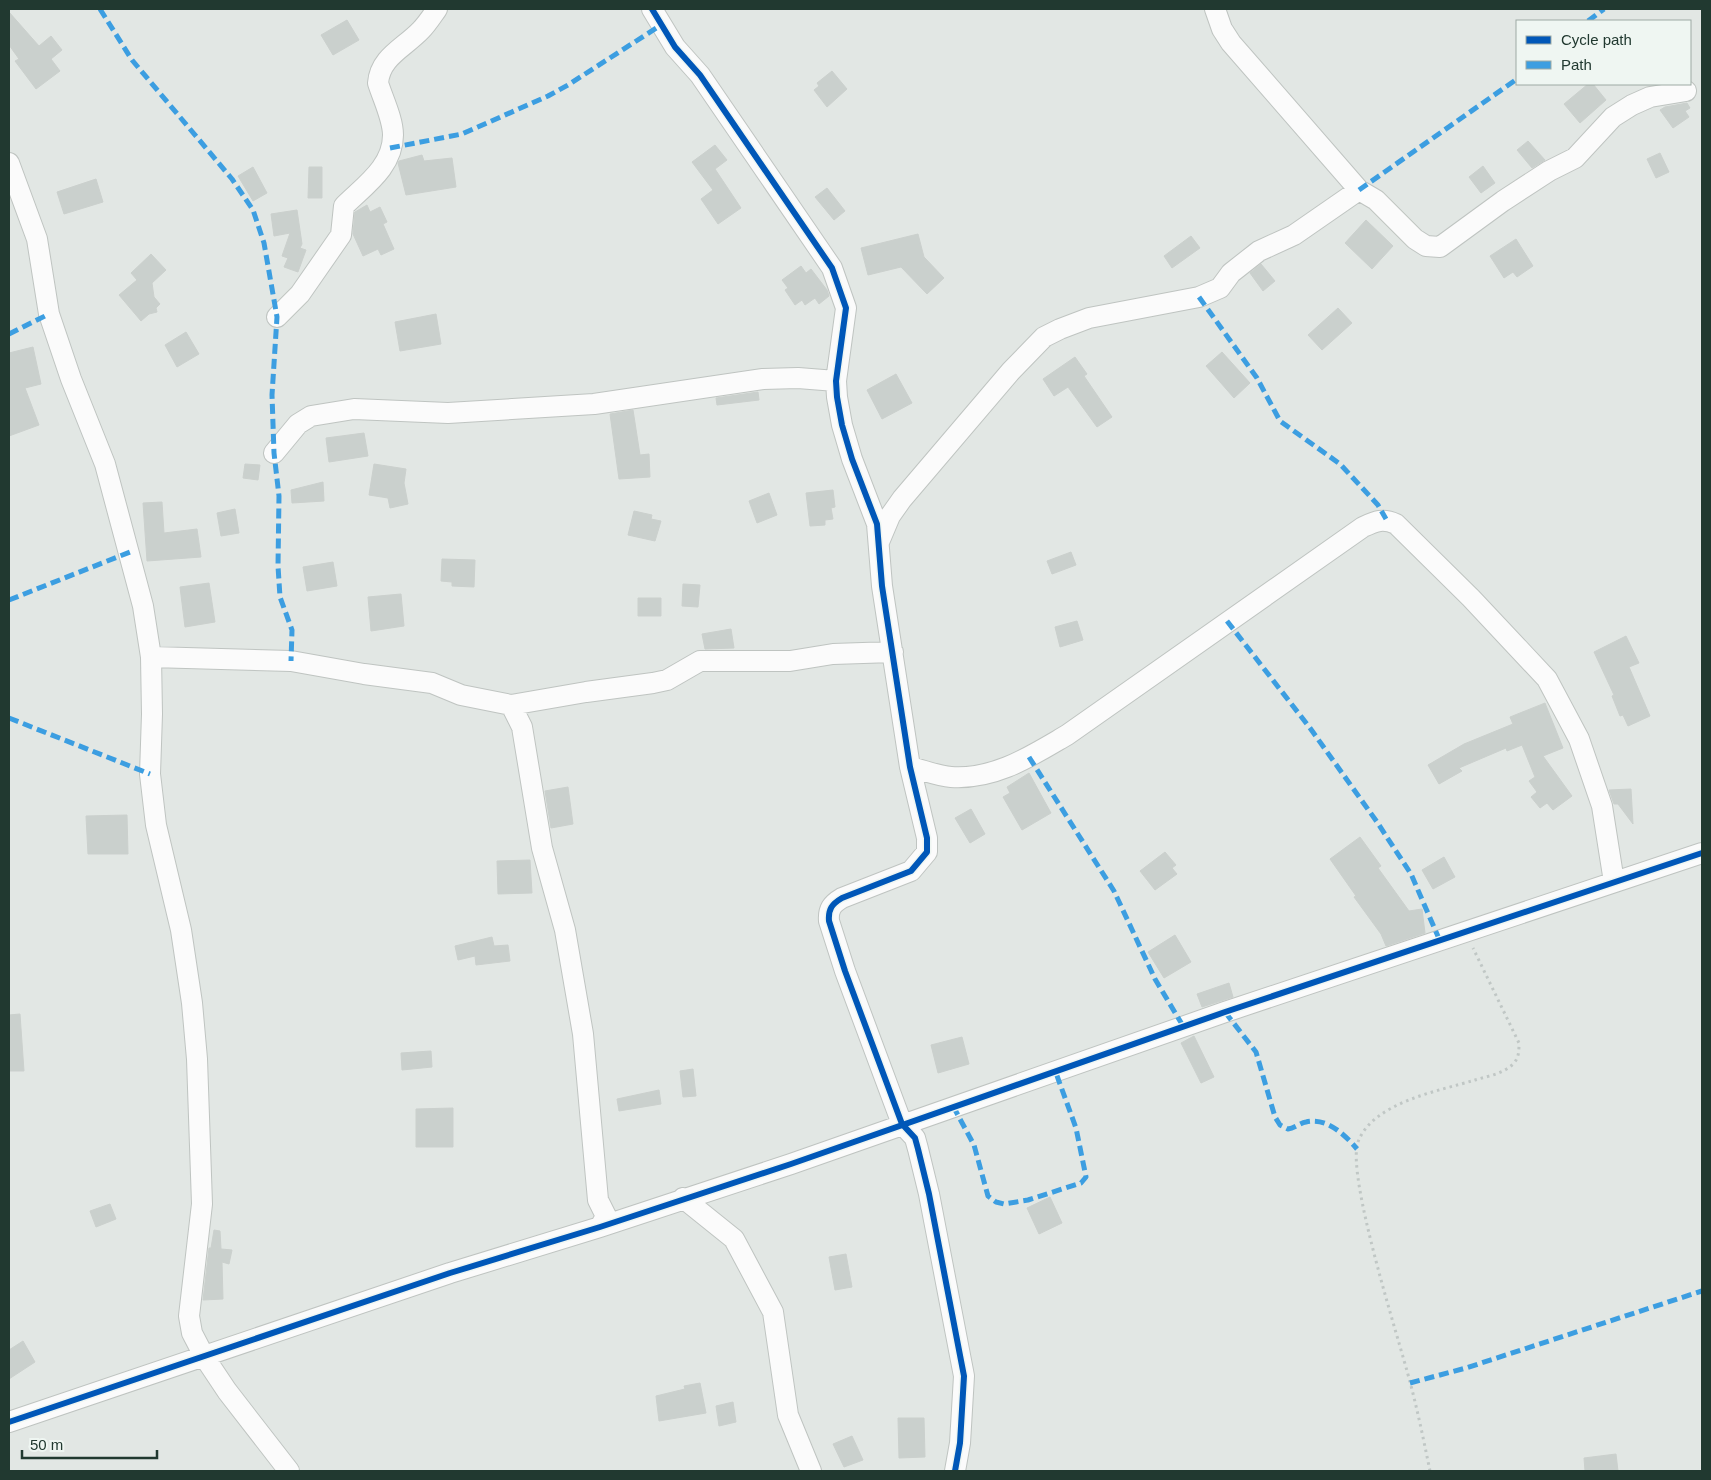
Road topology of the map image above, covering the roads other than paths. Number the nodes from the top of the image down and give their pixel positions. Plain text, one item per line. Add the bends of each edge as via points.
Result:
1 (438, 9) edge
2 (652, 9) edge
3 (1216, 9) edge
4 (1686, 91) dead end
5 (9, 163) edge
6 (1359, 190) junction
7 (277, 317) dead end
8 (836, 381) junction
9 (274, 453) dead end
10 (878, 544) junction
11 (893, 652) junction
12 (151, 657) junction
13 (511, 705) junction
14 (910, 767) junction
15 (1702, 852) edge
16 (1614, 882) junction
17 (902, 1124) junction
18 (683, 1198) junction
19 (600, 1227) junction
20 (205, 1358) junction
21 (9, 1422) edge
22 (289, 1471) edge
23 (811, 1471) edge
24 (955, 1471) edge

1 - 7 street via 420,31 383,64 379,74 378,83 393,136 387,160 344,206 341,235 300,294
2 - 8 street via 675,47 700,75 832,268 846,308
3 - 6 street via 1222,29 1231,43
4 - 6 street via 1650,97 1613,117 1575,158 1548,171 1440,247 1420,243 1376,200
5 - 12 street via 37,239 49,314 60,349 110,482 143,606
6 - 10 street via 1294,234 1259,251 1231,273 1220,288 1199,297 1089,318 1044,337 902,499 890,516
8 - 9 street via 763,379 594,404 448,413 354,409 312,416 298,424
8 - 10 street via 842,425 877,524
10 - 11 street
11 - 13 street via 833,654 790,661 700,661 667,680 653,684
11 - 14 street
12 - 13 street via 291,661 432,682 461,695
12 - 20 street via 150,774 156,825 181,930 197,1059 202,1204 189,1316 192,1334
13 - 19 street via 522,727 542,848 565,930 583,1034 598,1200 606,1216
14 - 16 street via 951,777 966,776 1006,768 1029,757 1067,734 1363,527 1386,519 1396,524 1471,598 1547,679 1579,740 1602,806
14 - 17 street via 927,838 927,852 911,871 842,898 832,905 828,913 845,970
15 - 16 street
16 - 17 street
17 - 18 street
17 - 24 street via 915,1138 918,1149 964,1376
18 - 19 street
18 - 23 street via 734,1239 773,1312 788,1415
19 - 20 street via 450,1274
20 - 21 street
20 - 22 street

